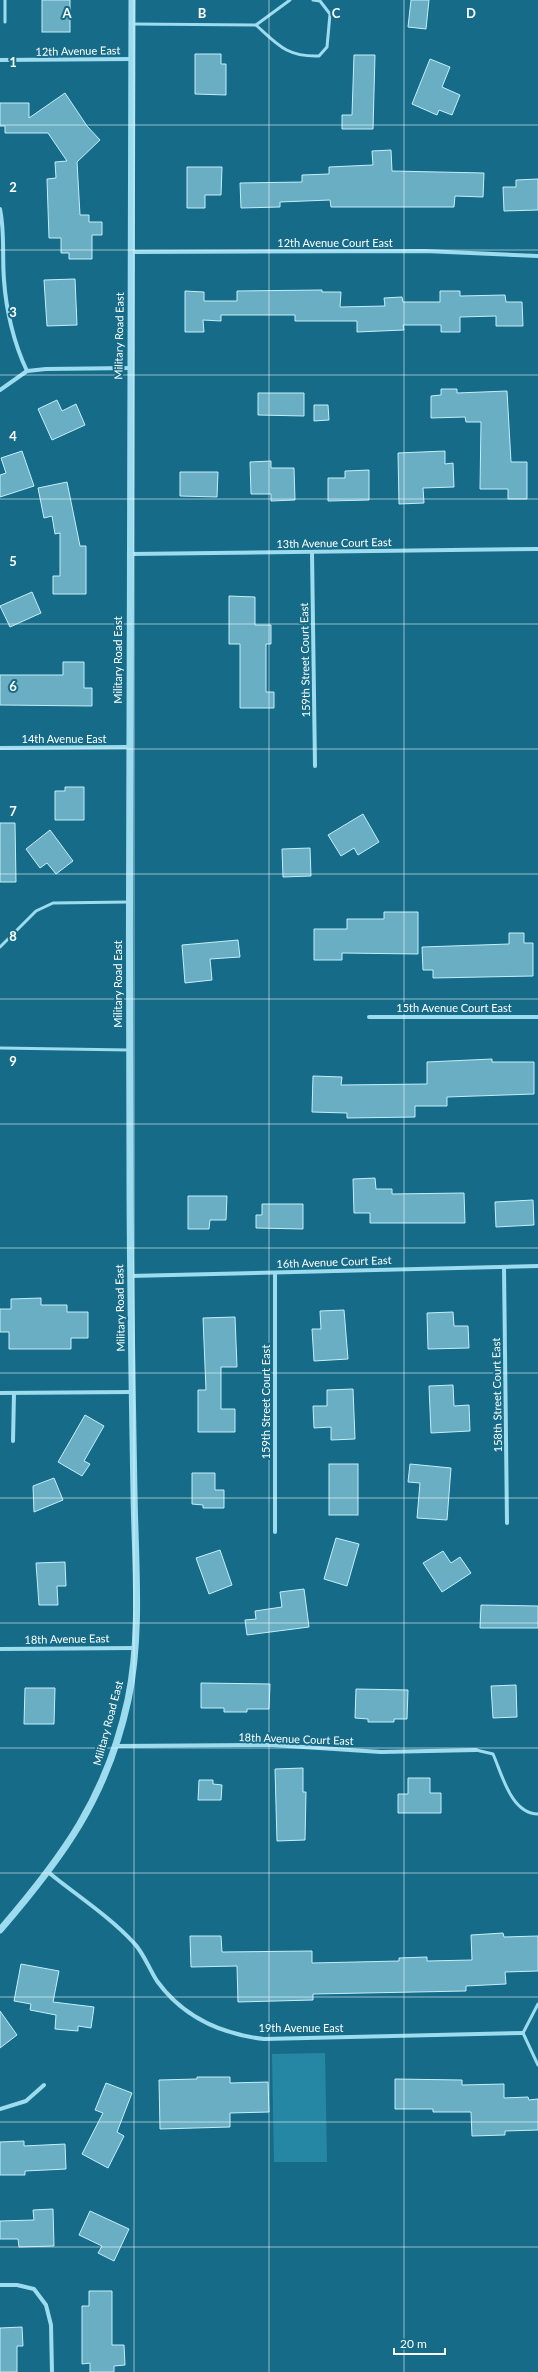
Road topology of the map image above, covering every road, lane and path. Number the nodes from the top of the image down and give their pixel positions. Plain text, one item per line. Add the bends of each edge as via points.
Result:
1 (5, 0) edge
2 (132, 0) edge
3 (290, 0) edge
4 (313, 0) edge
5 (5, 22) dead end
6 (132, 24) junction
7 (256, 25) junction
8 (132, 59) junction
9 (0, 60) edge
10 (0, 210) edge
11 (131, 252) junction
12 (538, 256) edge
13 (130, 368) junction
14 (27, 372) junction
15 (0, 390) edge
16 (538, 549) edge
17 (312, 552) junction
18 (129, 554) junction
19 (128, 747) junction
20 (0, 748) edge
21 (315, 766) dead end
22 (129, 902) junction
23 (0, 947) edge
24 (370, 1017) dead end
25 (538, 1017) edge
26 (0, 1048) edge
27 (129, 1050) junction
28 (538, 1266) edge
29 (504, 1267) junction
30 (275, 1273) junction
31 (130, 1276) junction
32 (132, 1392) junction
33 (0, 1393) edge
34 (14, 1393) junction
35 (14, 1441) dead end
36 (507, 1522) dead end
37 (275, 1532) dead end
38 (135, 1648) junction
39 (0, 1649) edge
40 (116, 1746) junction
41 (476, 1750) joint
42 (538, 1814) edge
43 (48, 1872) junction
44 (0, 1930) edge
45 (538, 2004) edge
46 (523, 2033) junction
47 (538, 2065) edge
48 (44, 2085) dead end
49 (0, 2108) edge
50 (0, 2285) edge
51 (52, 2372) edge

1 - 5 lane
2 - 6 street, Military Road East
3 - 7 lane
4 - 7 lane via 320,1 330,14 327,47 319,56 302,56 284,50
6 - 7 lane
6 - 8 street, Military Road East
8 - 9 street, 12th Avenue East
8 - 11 street, Military Road East
10 - 14 street via 4,231 6,299 19,353
11 - 12 street, 12th Avenue Court East via 426,251
11 - 13 street, Military Road East
13 - 14 street via 46,369
13 - 18 street, Military Road East
14 - 15 street
16 - 17 street, 13th Avenue Court East
17 - 18 street, 13th Avenue Court East
17 - 21 street, 159th Street Court East
18 - 19 street, Military Road East
19 - 20 street, 14th Avenue East
19 - 22 street, Military Road East
22 - 23 lane via 53,903 36,912
22 - 27 street, Military Road East
24 - 25 street, 15th Avenue Court East
26 - 27 lane
27 - 31 street, Military Road East
28 - 29 street, 16th Avenue Court East
29 - 30 street, 16th Avenue Court East
29 - 36 street, 158th Street Court East
30 - 31 street, 16th Avenue Court East
30 - 37 street, 159th Street Court East
31 - 32 street, Military Road East
32 - 34 street
32 - 38 street, Military Road East
33 - 34 street
34 - 35 street
38 - 39 street, 18th Avenue East
38 - 40 street, Military Road East via 129,1697
40 - 41 street, 18th Avenue Court East via 272,1745 381,1752
40 - 43 street, Military Road East via 86,1817
41 - 42 lane via 493,1754 517,1804 531,1814
43 - 44 street, Military Road East
43 - 46 street, 19th Avenue East via 135,1943 157,1980 185,2011 226,2032 264,2039
45 - 46 lane
46 - 47 lane
48 - 49 street via 26,2101
50 - 51 street via 34,2289 46,2305 51,2325

